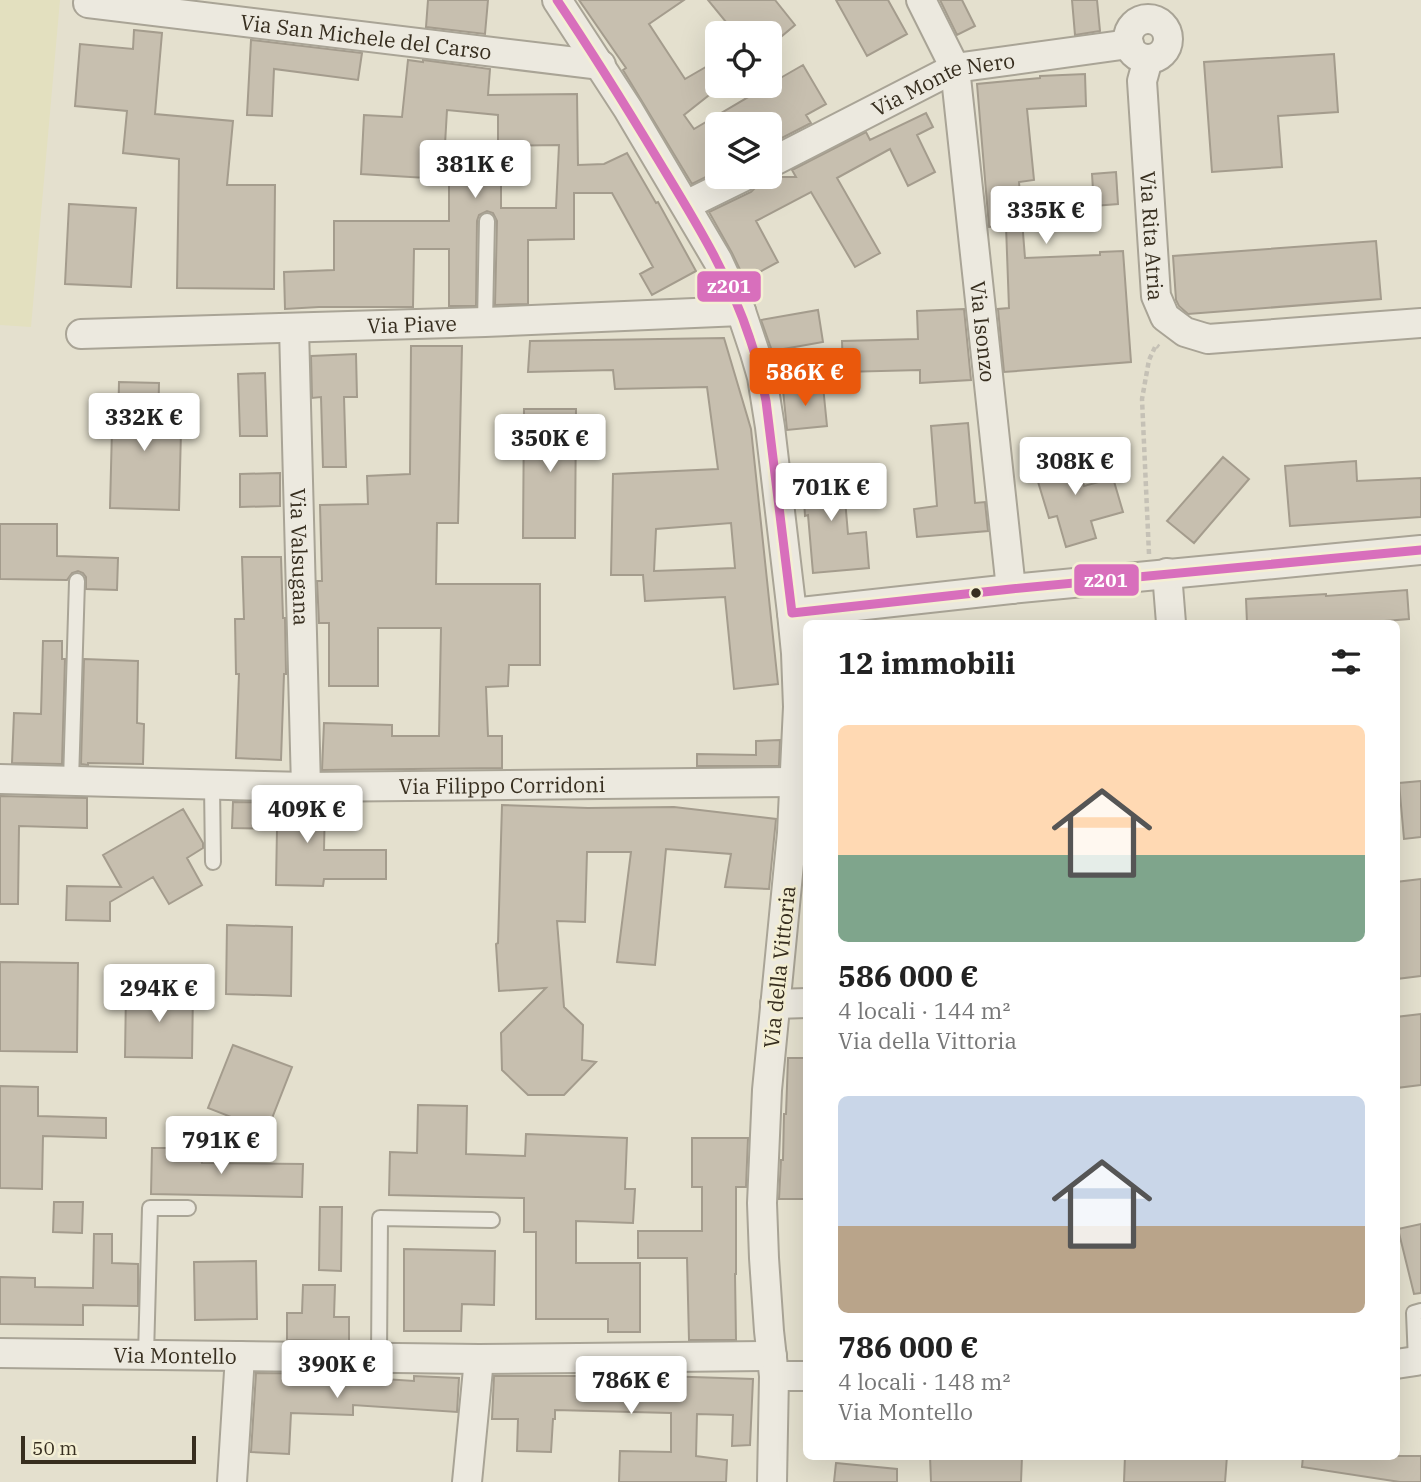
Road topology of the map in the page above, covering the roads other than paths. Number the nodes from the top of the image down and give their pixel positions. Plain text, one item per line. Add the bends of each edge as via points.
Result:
1 (557, 0) edge
2 (921, 0) edge
3 (89, 3) dead end
4 (1144, 9) edge
5 (1138, 52) junction
6 (601, 65) junction
7 (955, 68) junction
8 (782, 157) edge
9 (719, 189) edge
10 (686, 205) junction
11 (487, 221) dead end
12 (741, 311) junction
13 (485, 322) junction
14 (1421, 323) edge
15 (294, 328) junction
16 (81, 334) dead end
17 (1421, 550) edge
18 (1158, 565) junction
19 (76, 581) dead end
20 (1011, 589) junction
21 (792, 612) junction
22 (1170, 620) edge
23 (0, 779) edge
24 (71, 781) junction
25 (795, 782) junction
26 (212, 785) junction
27 (306, 787) junction
28 (799, 832) edge
29 (212, 862) dead end
30 (803, 1003) edge
31 (775, 1004) junction
32 (188, 1208) dead end
33 (492, 1220) dead end
34 (1421, 1311) edge
35 (0, 1353) edge
36 (146, 1355) junction
37 (240, 1356) junction
38 (379, 1357) junction
39 (479, 1359) junction
40 (1411, 1362) edge
41 (773, 1366) junction
42 (803, 1375) edge
43 (232, 1482) edge
44 (467, 1482) edge
45 (772, 1482) edge

1 - 6 street, Via della Vittoria
2 - 7 street, Via Isonzo
3 - 6 street, Via San Michele del Carso
4 - 5 street via 1129,31
5 - 7 street, Via Monte Nero
5 - 14 street, Via Rita Atria via 1156,296 1165,317 1185,332 1208,339
6 - 10 street, Via della Vittoria
7 - 8 street, Via Monte Nero
7 - 20 street, Via Isonzo
9 - 10 street
10 - 12 street, Via della Vittoria
11 - 13 lane
12 - 13 street, Via Piave
12 - 21 street, Via della Vittoria via 762,377
13 - 15 street, Via Piave
15 - 16 street, Via Piave
15 - 27 street, Via Valsugana
17 - 18 street
18 - 20 street
18 - 22 street
19 - 24 lane
20 - 21 street
21 - 25 street, Via della Vittoria via 798,707
23 - 24 street, Via Filippo Corridoni
24 - 26 street, Via Filippo Corridoni
25 - 27 street, Via Filippo Corridoni
25 - 28 street, Via della Vittoria
26 - 27 street, Via Filippo Corridoni
26 - 29 lane
28 - 31 street, Via della Vittoria
30 - 31 street
31 - 41 street, Via della Vittoria via 760,1067 762,1230
32 - 36 lane via 150,1208
33 - 38 lane via 380,1218
34 - 40 lane via 1414,1313
35 - 36 street, Via Montello
36 - 37 street, Via Montello
37 - 38 street, Via Montello
37 - 43 street
38 - 39 street, Via Montello
39 - 41 street, Via Montello
39 - 44 street
41 - 42 street, Via Montello
41 - 45 street, Via della Vittoria

